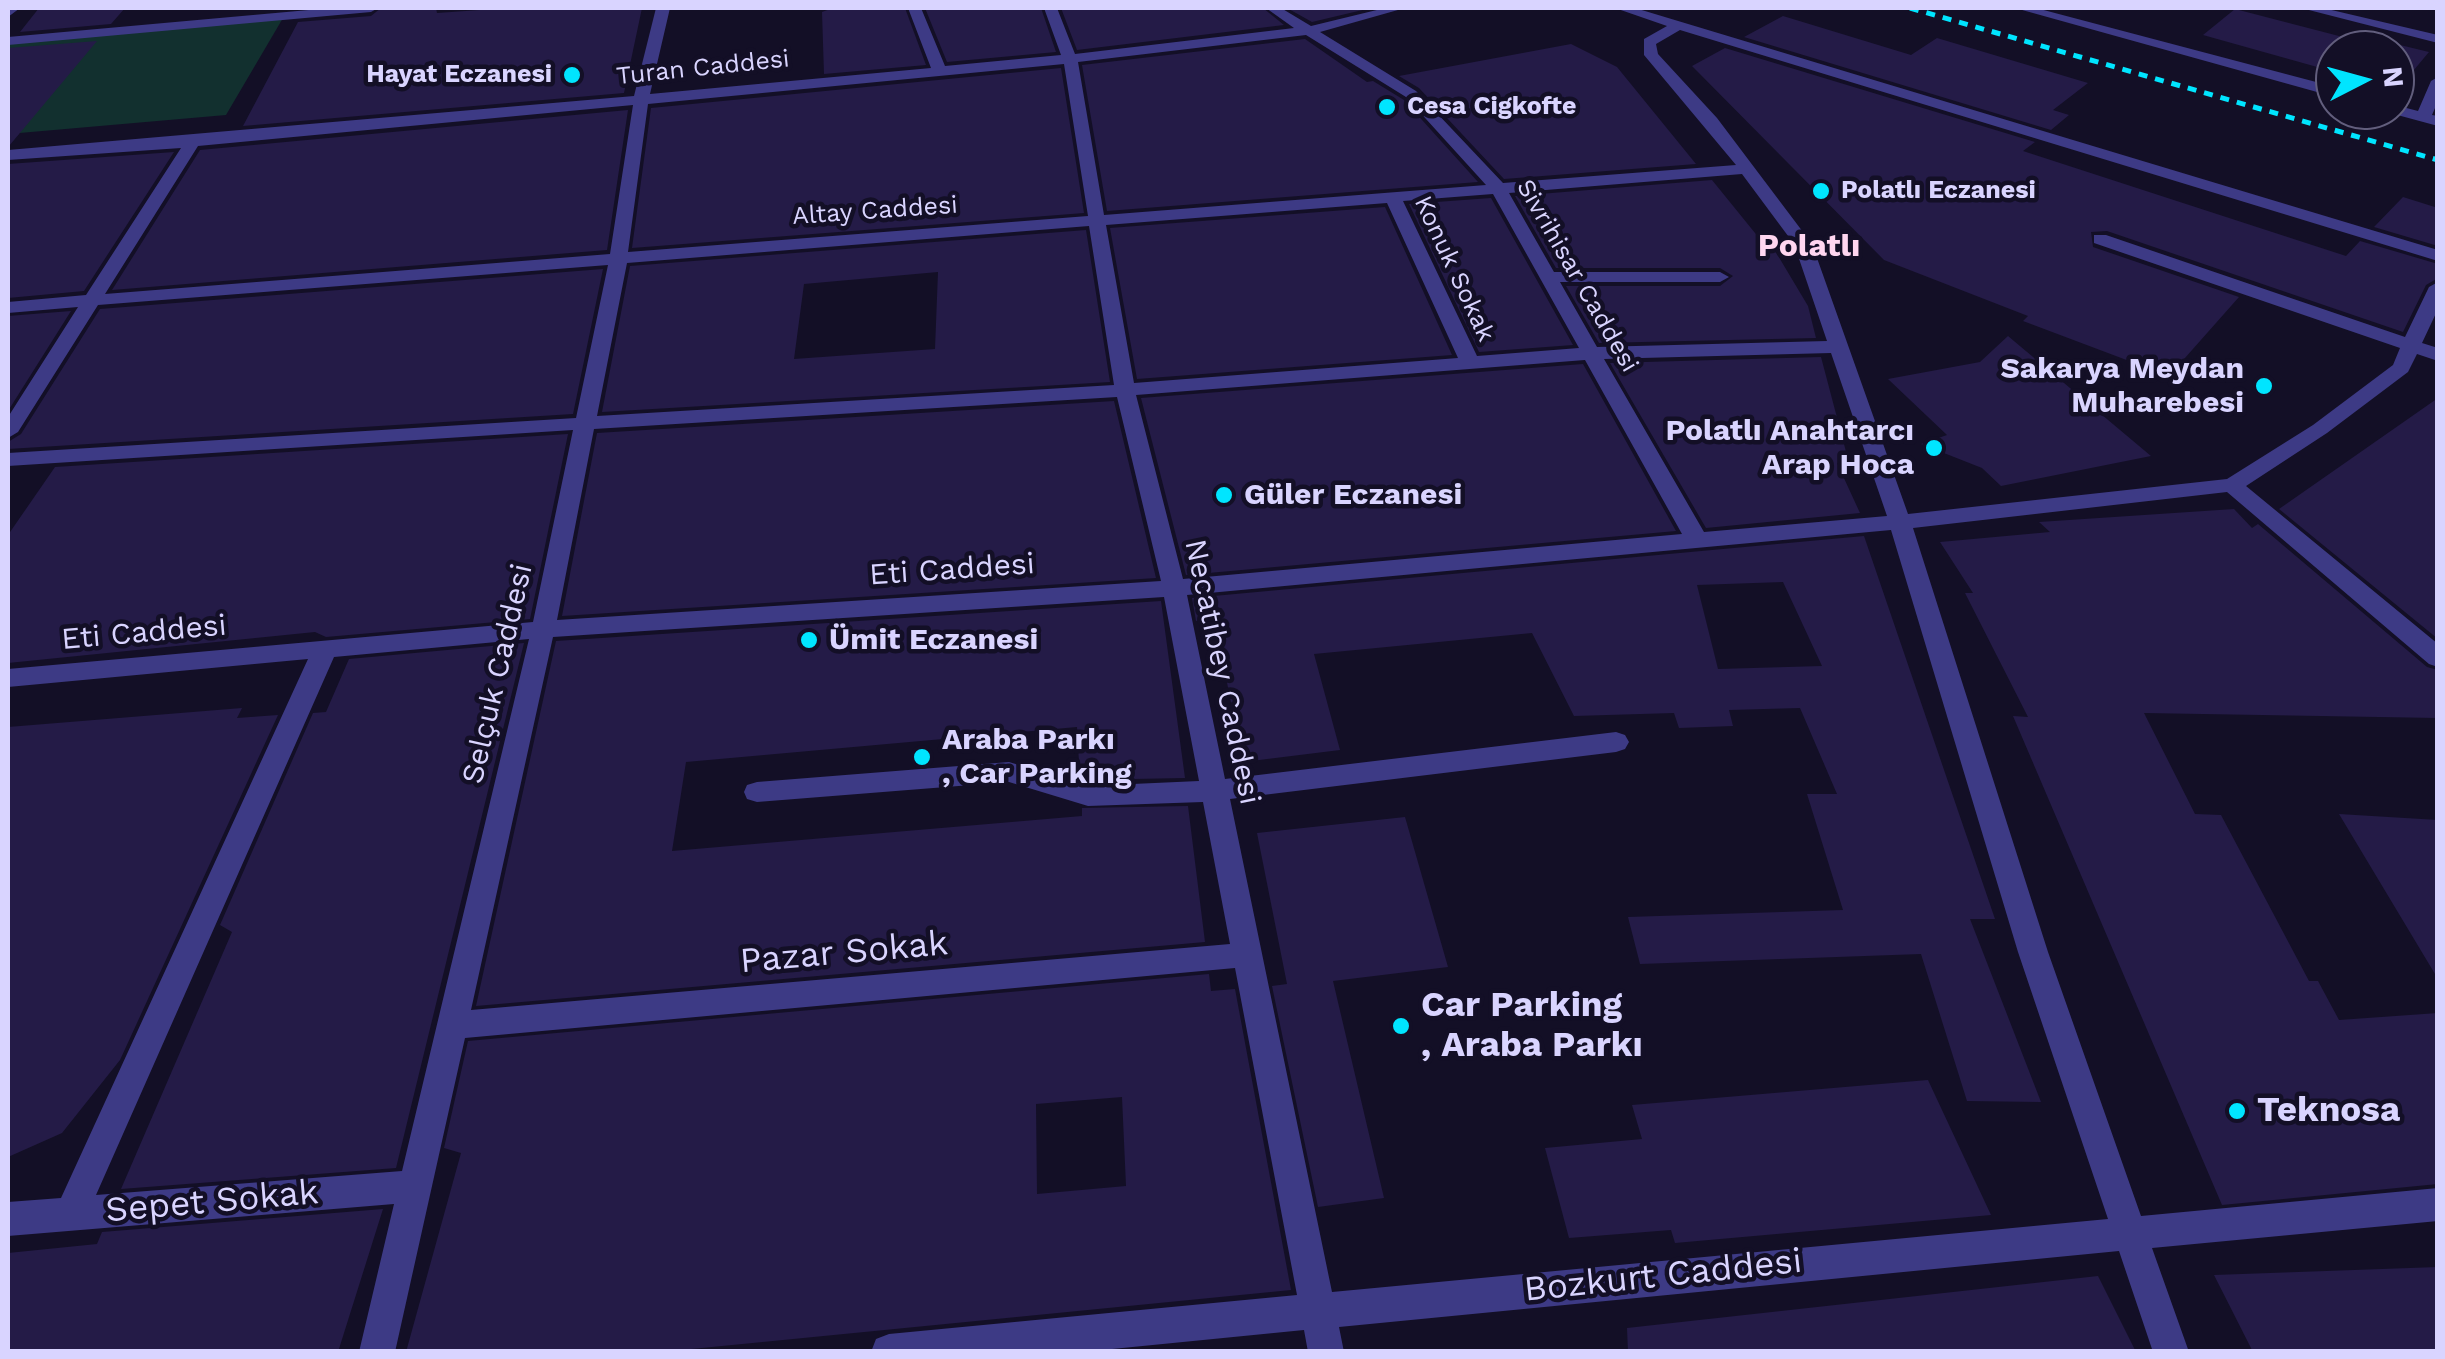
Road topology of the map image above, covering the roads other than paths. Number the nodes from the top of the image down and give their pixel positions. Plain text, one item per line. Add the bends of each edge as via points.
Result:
1 (13, 8) edge
2 (370, 8) edge
3 (663, 8) edge
4 (914, 8) edge
5 (1050, 8) edge
6 (1272, 8) edge
7 (1399, 8) edge
8 (1622, 8) edge
9 (2022, 8) edge
10 (2308, 8) edge
11 (278, 11) edge
12 (8, 13) edge
13 (1681, 24) junction
14 (1311, 30) junction
15 (2438, 38) edge
16 (8, 41) edge
17 (1070, 58) junction
18 (939, 70) junction
19 (2438, 81) edge
20 (2315, 87) edge
21 (640, 99) junction
22 (2430, 120) edge
23 (193, 142) junction
24 (8, 155) edge
25 (1746, 169) junction
26 (1498, 188) junction
27 (1392, 194) junction
28 (1098, 218) junction
29 (2100, 239) dead end
30 (619, 256) junction
31 (2438, 256) edge
32 (1549, 277) junction
33 (1720, 277) dead end
34 (2438, 287) edge
35 (90, 300) junction
36 (8, 307) edge
37 (2412, 344) junction
38 (1840, 347) junction
39 (1594, 354) junction
40 (2438, 355) edge
41 (1471, 364) junction
42 (1126, 390) junction
43 (587, 421) junction
44 (8, 432) edge
45 (8, 459) edge
46 (2232, 485) junction
47 (1900, 522) junction
48 (1696, 539) junction
49 (1174, 588) junction
50 (543, 629) junction
51 (325, 649) junction
52 (2438, 658) edge
53 (8, 678) edge
54 (1616, 742) dead end
55 (1214, 791) junction
56 (757, 792) dead end
57 (1244, 954) junction
58 (450, 1026) junction
59 (417, 1186) junction
60 (2438, 1204) edge
61 (71, 1214) junction
62 (8, 1218) edge
63 (2132, 1231) junction
64 (1316, 1310) junction
65 (377, 1352) edge
66 (889, 1352) edge
67 (1326, 1352) edge
68 (2171, 1352) edge

1 - 12 street
2 - 11 street
3 - 21 street, Selçuk Caddesi
4 - 18 street
5 - 17 street, Necatibey Caddesi
6 - 14 street, Sivrihisar Caddesi
7 - 14 street, Turan Caddesi
8 - 13 street
9 - 20 street
10 - 15 street
11 - 16 street
13 - 25 street via 1649,42 1652,55
13 - 31 street
14 - 17 street, Turan Caddesi
14 - 26 street, Sivrihisar Caddesi via 1410,94
17 - 18 street, Turan Caddesi
17 - 28 street, Necatibey Caddesi
18 - 21 street, Turan Caddesi
19 - 22 street
21 - 23 street, Turan Caddesi
21 - 30 street, Selçuk Caddesi
23 - 24 street, Turan Caddesi
23 - 35 street
25 - 26 street, Altay Caddesi
25 - 38 street via 1803,244
26 - 27 street, Altay Caddesi
26 - 32 street, Sivrihisar Caddesi
27 - 28 street, Altay Caddesi
27 - 41 street, Konuk Sokak
28 - 30 street, Altay Caddesi
28 - 42 street, Necatibey Caddesi
29 - 37 street
30 - 35 street, Altay Caddesi
30 - 43 street, Selçuk Caddesi
32 - 33 street
32 - 39 street, Sivrihisar Caddesi
34 - 37 street
35 - 36 street, Altay Caddesi
35 - 44 street
37 - 40 street
37 - 46 street via 2401,368
38 - 39 street
38 - 47 street
39 - 41 street
39 - 48 street, Sivrihisar Caddesi
41 - 42 street
42 - 43 street
42 - 49 street, Necatibey Caddesi
43 - 45 street
43 - 50 street, Selçuk Caddesi
46 - 47 street, Eti Caddesi
46 - 52 street
47 - 48 street, Eti Caddesi
47 - 63 street via 2033,952
48 - 49 street, Eti Caddesi
49 - 50 street, Eti Caddesi
49 - 55 street, Necatibey Caddesi
50 - 51 street, Eti Caddesi
50 - 58 street, Selçuk Caddesi
51 - 53 street, Eti Caddesi
51 - 61 street
54 - 55 street
55 - 56 street via 1088,796 1009,772
55 - 57 street, Necatibey Caddesi
57 - 58 street, Pazar Sokak
57 - 64 street, Necatibey Caddesi
58 - 59 street, Selçuk Caddesi
59 - 61 street, Sepet Sokak
59 - 65 street, Selçuk Caddesi
60 - 63 street, Bozkurt Caddesi
61 - 62 street, Sepet Sokak
63 - 64 street, Bozkurt Caddesi
63 - 68 street
64 - 66 street, Bozkurt Caddesi
64 - 67 street, Necatibey Caddesi

